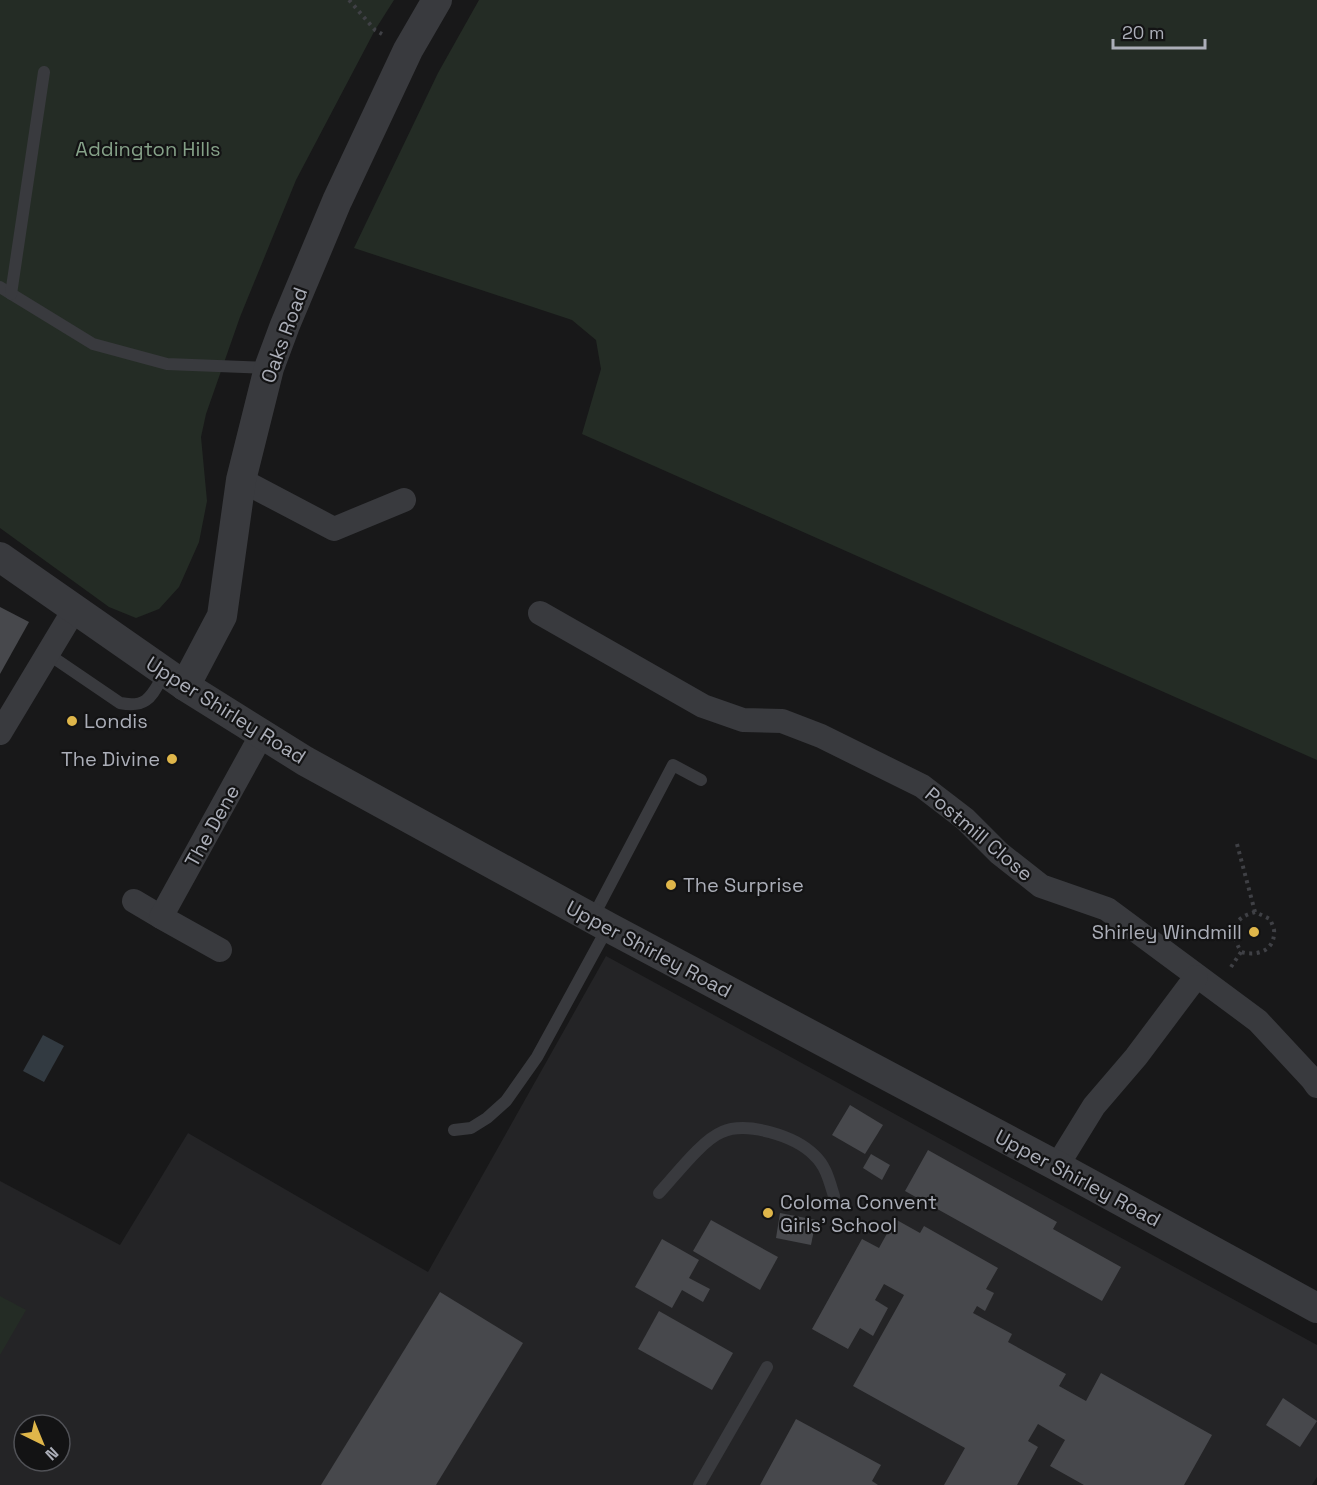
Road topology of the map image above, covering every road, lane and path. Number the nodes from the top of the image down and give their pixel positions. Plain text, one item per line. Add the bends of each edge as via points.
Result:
1 (349, 0) edge
2 (437, 0) edge
3 (408, 50) junction
4 (44, 72) dead end
5 (0, 287) edge
6 (11, 294) junction
7 (269, 368) junction
8 (241, 480) junction
9 (404, 500) dead end
10 (0, 558) edge
11 (74, 610) junction
12 (540, 613) dead end
13 (48, 654) junction
14 (175, 680) junction
15 (7, 705) edge
16 (0, 733) edge
17 (262, 734) junction
18 (702, 780) dead end
19 (1237, 844) dead end
20 (134, 901) dead end
21 (1255, 912) junction
22 (161, 917) junction
23 (600, 923) junction
24 (220, 950) dead end
25 (1241, 951) junction
26 (1206, 984) junction
27 (1317, 1086) edge
28 (454, 1130) dead end
29 (1058, 1166) junction
30 (659, 1193) dead end
31 (834, 1196) dead end
32 (1317, 1308) edge
33 (767, 1366) dead end
34 (699, 1485) edge

1 - 3 path via 375,30
2 - 3 street, Oaks Road
3 - 7 street, Oaks Road via 333,211
4 - 6 lane
5 - 6 lane
6 - 7 lane via 93,344 167,364
7 - 8 street, Oaks Road
8 - 9 street via 334,529
8 - 14 street, Oaks Road via 222,616
10 - 11 street, Upper Shirley Road
11 - 13 street
11 - 14 street, Upper Shirley Road
12 - 26 street, Postmill Close via 703,706 743,720 782,721 922,786 1041,886 1107,909
13 - 14 lane via 120,703 135,706
13 - 15 street
14 - 17 street, Upper Shirley Road
15 - 16 street
17 - 22 street, The Dene
17 - 23 street, Upper Shirley Road
18 - 23 lane via 672,765
19 - 21 path
20 - 22 street
21 - 25 path via 1244,915 1235,925 1234,939
21 - 25 path via 1270,919 1275,933 1264,952 1252,955
22 - 24 street
23 - 28 lane via 537,1057 506,1101 471,1128
23 - 29 street, Upper Shirley Road
25 - 26 path
26 - 27 street, Postmill Close via 1258,1021
26 - 29 street via 1094,1106
29 - 32 street, Upper Shirley Road
30 - 31 lane via 709,1140 723,1131 742,1128 773,1132 798,1143 827,1172
33 - 34 lane

